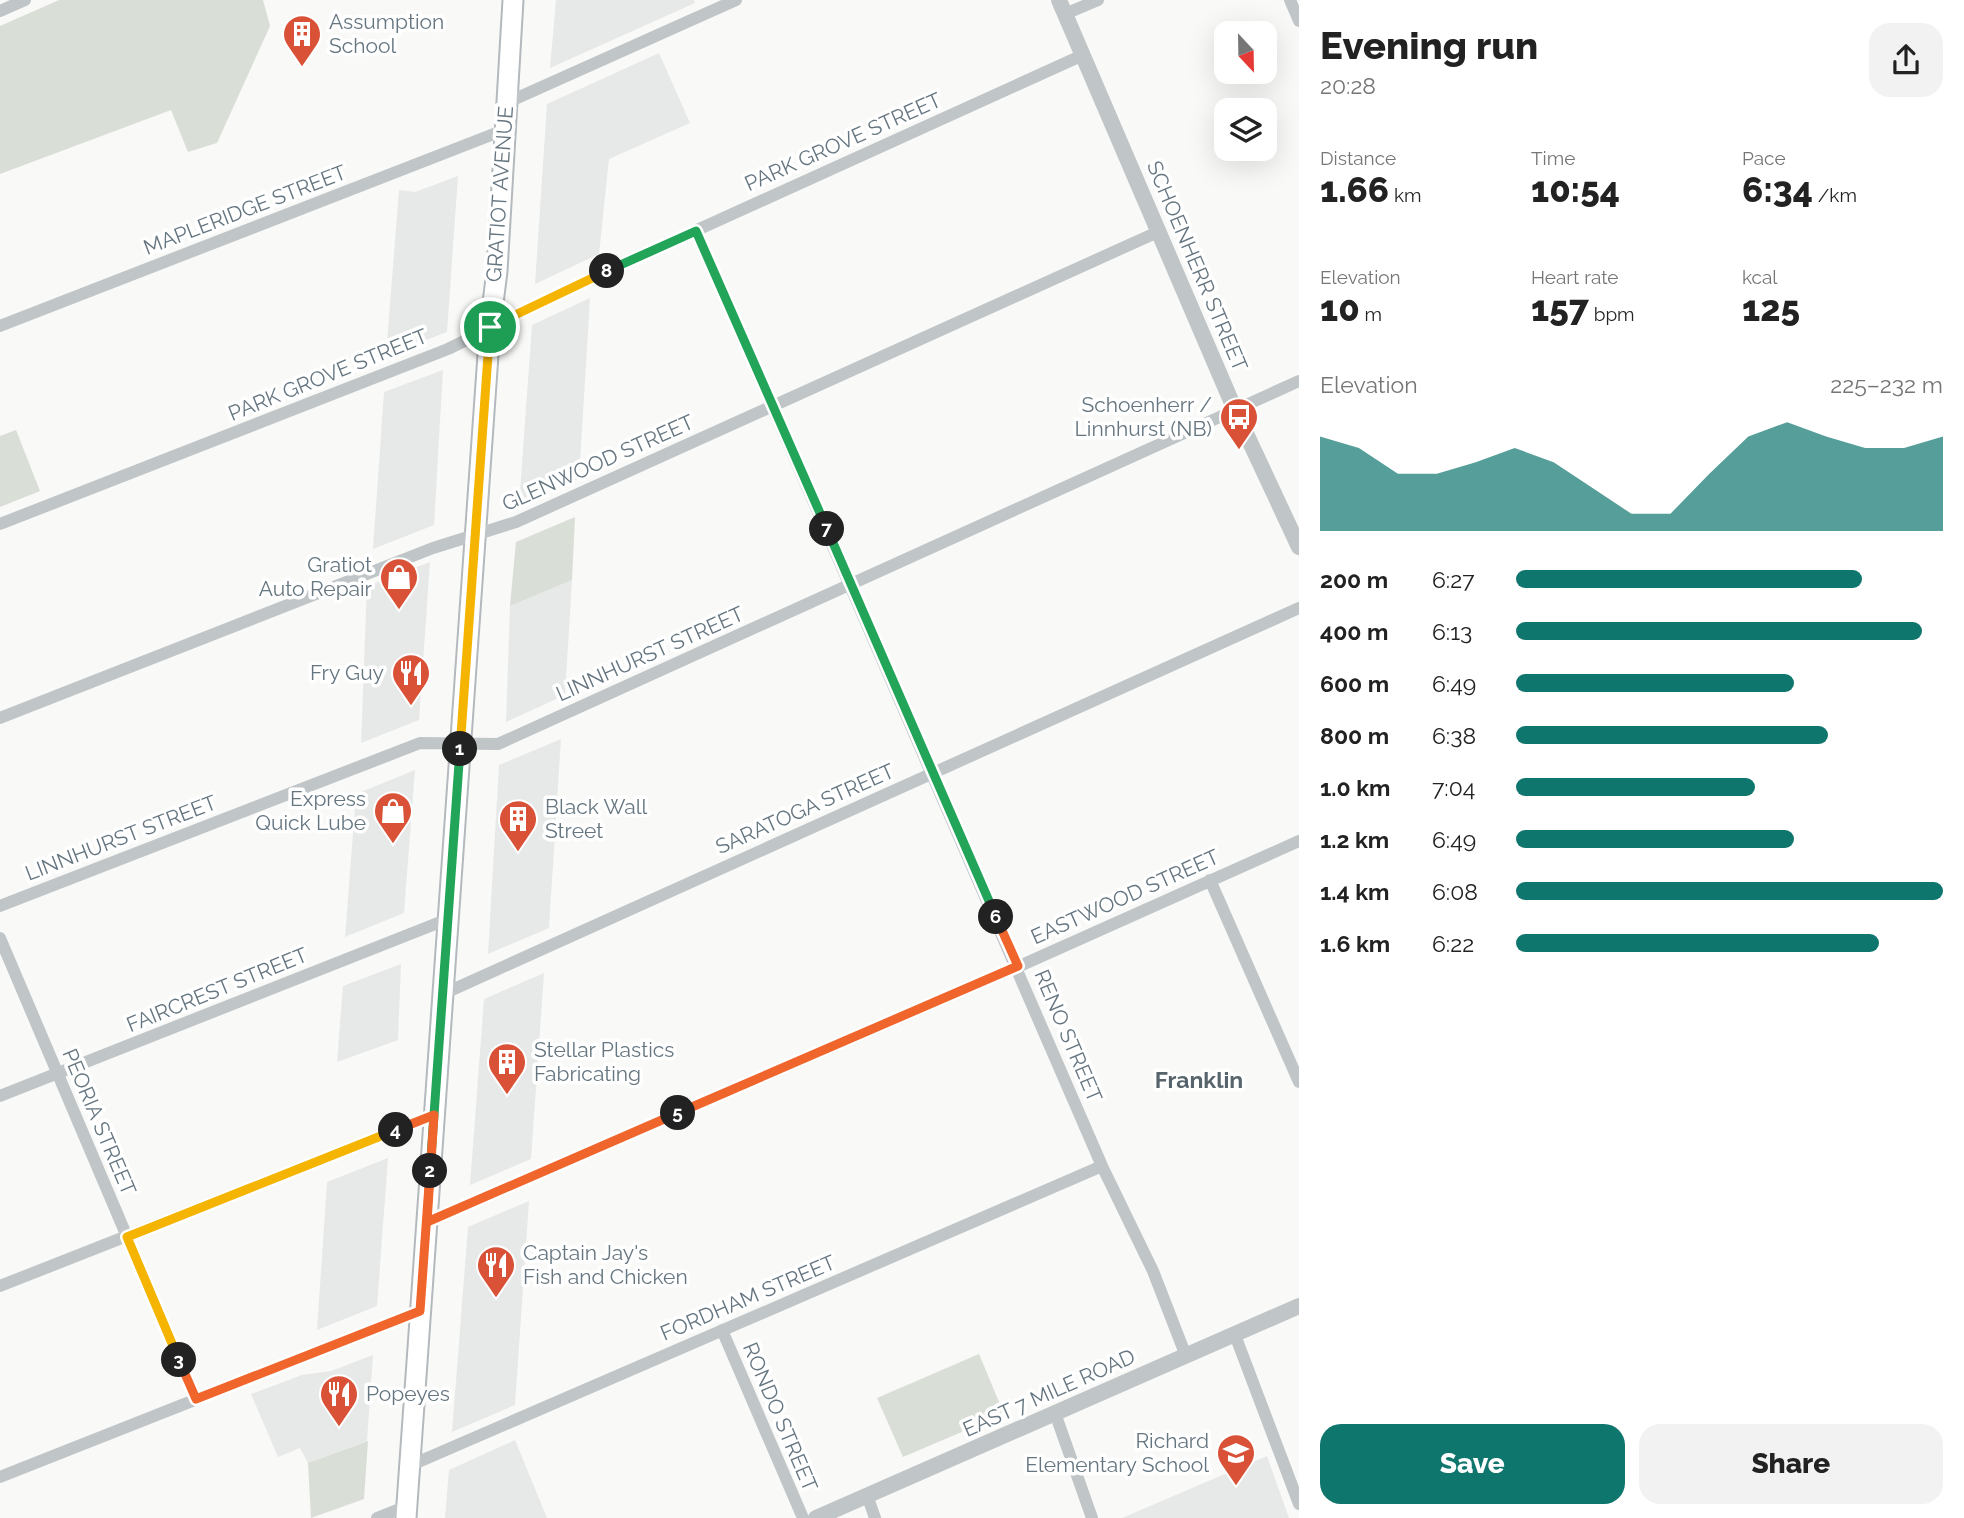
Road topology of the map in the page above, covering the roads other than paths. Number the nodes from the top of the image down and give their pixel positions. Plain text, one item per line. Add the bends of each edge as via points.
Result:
1 (25, 0) edge
2 (513, 0) edge
3 (736, 0) edge
4 (1098, 0) edge
5 (1290, 0) edge
6 (1062, 7) edge
7 (0, 11) edge
8 (1299, 21) edge
9 (1083, 55) junction
10 (506, 103) junction
11 (504, 131) junction
12 (696, 231) junction
13 (1160, 231) junction
14 (0, 326) edge
15 (490, 327) junction
16 (1299, 381) edge
17 (772, 406) junction
18 (1235, 410) junction
19 (0, 524) edge
20 (475, 534) junction
21 (1299, 547) edge
22 (851, 585) junction
23 (1299, 608) edge
24 (0, 718) edge
25 (461, 743) junction
26 (934, 773) junction
27 (1299, 841) edge
28 (1210, 880) junction
29 (0, 906) edge
30 (448, 919) junction
31 (0, 938) edge
32 (1018, 966) junction
33 (443, 994) junction
34 (58, 1073) junction
35 (1299, 1082) edge
36 (0, 1096) edge
37 (434, 1115) junction
38 (1102, 1166) junction
39 (427, 1222) junction
40 (127, 1237) junction
41 (0, 1286) edge
42 (1299, 1306) edge
43 (420, 1311) junction
44 (722, 1330) junction
45 (1235, 1335) junction
46 (1186, 1356) junction
47 (196, 1399) junction
48 (1055, 1413) junction
49 (410, 1466) junction
50 (0, 1476) edge
51 (867, 1495) junction
52 (1299, 1504) edge
53 (406, 1512) edge
54 (377, 1518) edge
55 (803, 1518) edge
56 (816, 1518) edge
57 (875, 1518) edge
58 (1093, 1518) edge

1 - 7 street
2 - 10 main road, GRATIOT AVENUE
3 - 10 street
4 - 6 street
5 - 8 street
6 - 9 street, SCHOENHERR STREET
9 - 12 street, PARK GROVE STREET
9 - 13 street, SCHOENHERR STREET
10 - 11 main road, GRATIOT AVENUE
11 - 14 street, MAPLERIDGE STREET
11 - 15 main road, GRATIOT AVENUE
12 - 15 street, PARK GROVE STREET
12 - 17 street, RENO STREET
13 - 17 street, GLENWOOD STREET
13 - 18 street, SCHOENHERR STREET
15 - 19 street, PARK GROVE STREET via 392,372
15 - 20 main road, GRATIOT AVENUE
16 - 18 street, LINNHURST STREET
17 - 20 street, GLENWOOD STREET via 516,522
17 - 22 street, RENO STREET
18 - 21 street, SCHOENHERR STREET
18 - 22 street, LINNHURST STREET
20 - 24 street, GLENWOOD STREET
20 - 25 main road, GRATIOT AVENUE
22 - 25 street, LINNHURST STREET via 498,744
22 - 26 street, RENO STREET
23 - 26 street, SARATOGA STREET
25 - 29 street, LINNHURST STREET via 420,743
25 - 30 main road, GRATIOT AVENUE
26 - 32 street, RENO STREET
26 - 33 street, SARATOGA STREET
27 - 28 street, EASTWOOD STREET
28 - 32 street, EASTWOOD STREET
28 - 35 street
30 - 33 main road, GRATIOT AVENUE
30 - 34 street, FAIRCREST STREET
31 - 34 street, PEORIA STREET
32 - 38 street, RENO STREET
32 - 39 street, EASTWOOD STREET
33 - 37 main road, GRATIOT AVENUE
34 - 36 street, FAIRCREST STREET
34 - 40 street, PEORIA STREET
37 - 39 main road, GRATIOT AVENUE
37 - 40 street
38 - 44 street, FORDHAM STREET
38 - 46 street, RENO STREET via 1153,1271
39 - 43 main road, GRATIOT AVENUE
40 - 41 street
40 - 47 street, PEORIA STREET
42 - 45 street, EAST 7 MILE ROAD
43 - 47 street
43 - 49 main road, GRATIOT AVENUE
44 - 49 street, FORDHAM STREET
44 - 55 street, RONDO STREET
45 - 46 street, EAST 7 MILE ROAD
45 - 52 street
46 - 48 street, EAST 7 MILE ROAD
47 - 50 street
48 - 51 street, EAST 7 MILE ROAD
48 - 58 street
49 - 53 main road, GRATIOT AVENUE
51 - 56 street, EAST 7 MILE ROAD
51 - 57 street
53 - 54 street

